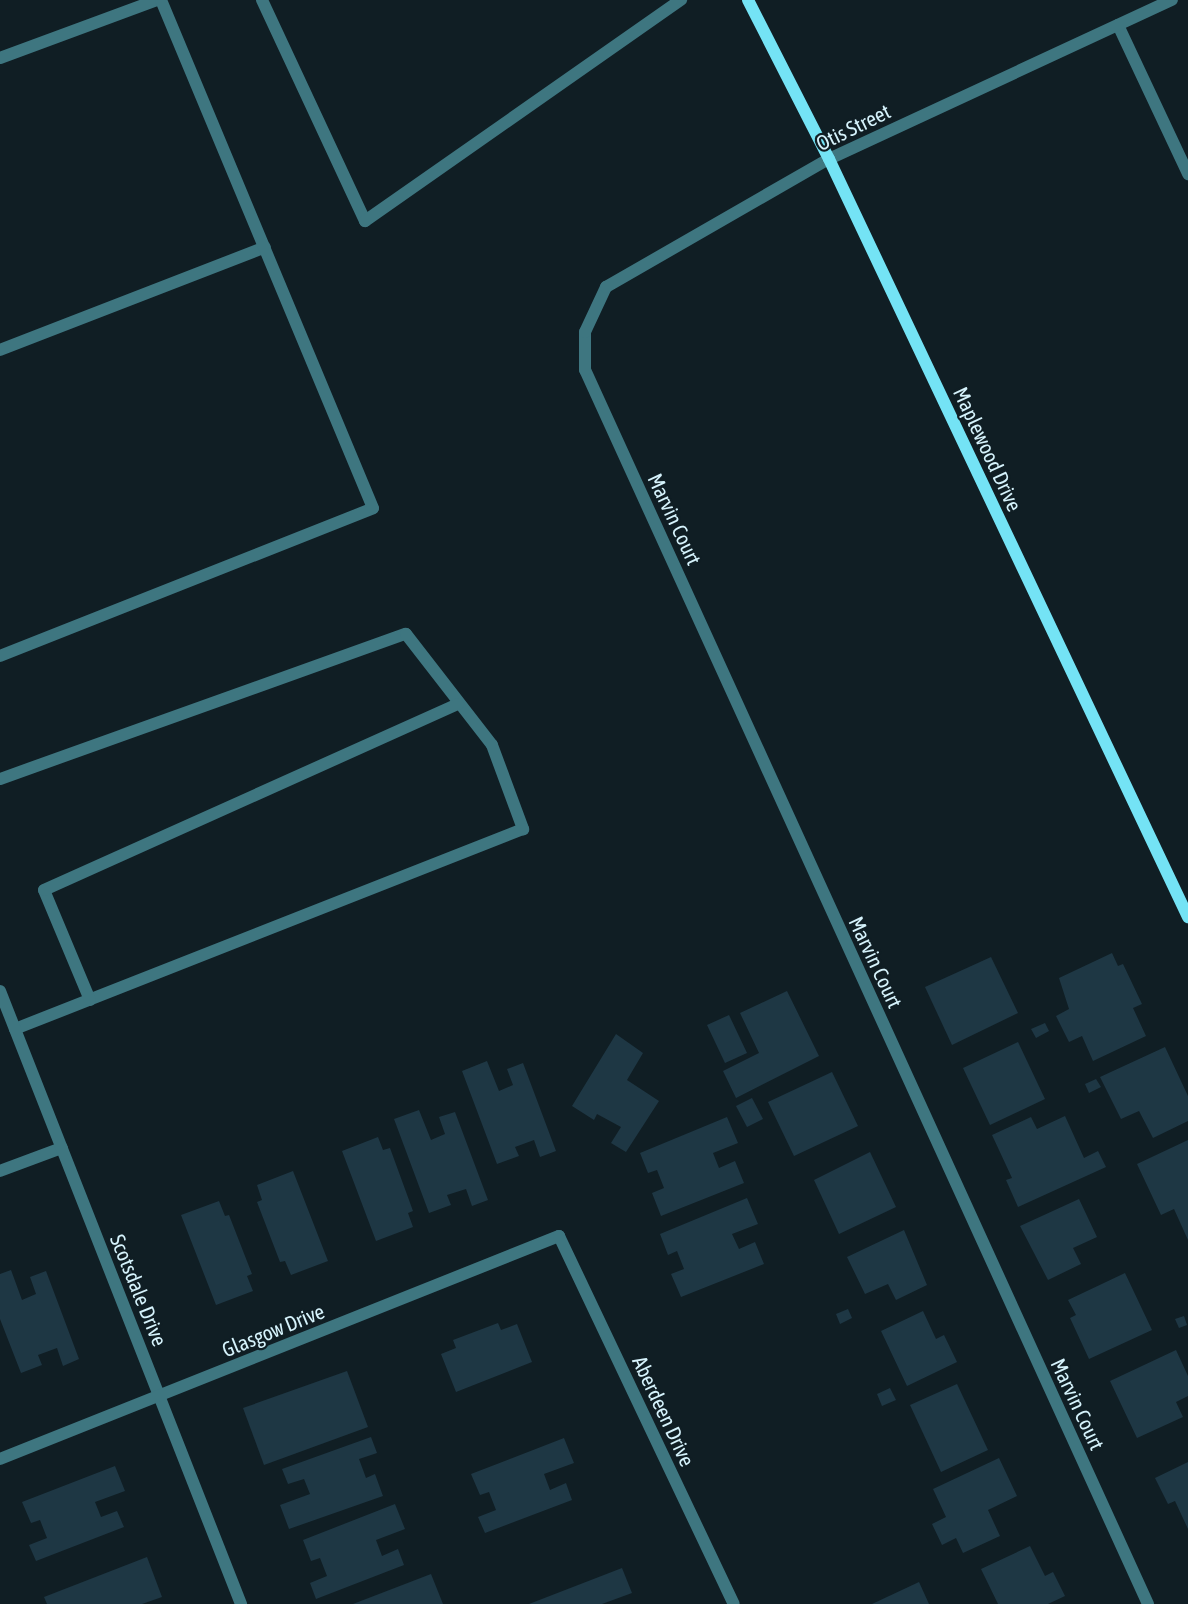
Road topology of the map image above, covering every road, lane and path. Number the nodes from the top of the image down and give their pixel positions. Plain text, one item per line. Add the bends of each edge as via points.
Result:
1 (159, 0) edge
2 (262, 0) edge
3 (681, 0) edge
4 (748, 0) edge
5 (1172, 0) edge
6 (1118, 25) junction
7 (0, 58) edge
8 (829, 159) junction
9 (1188, 174) edge
10 (265, 248) junction
11 (585, 332) joint
12 (0, 350) edge
13 (0, 656) edge
14 (458, 704) junction
15 (0, 779) edge
16 (1188, 917) edge
17 (0, 991) edge
18 (90, 1000) junction
19 (15, 1029) junction
20 (62, 1148) junction
21 (0, 1172) edge
22 (559, 1236) joint
23 (160, 1396) junction
24 (0, 1459) edge
25 (241, 1604) edge
26 (734, 1604) edge
27 (1148, 1604) edge

1 - 7 street
1 - 10 street
2 - 3 street via 365,221
4 - 8 street, Maplewood Drive
5 - 6 street, Otis Street
6 - 8 street, Otis Street
6 - 9 street
8 - 11 street, Otis Street via 606,287
8 - 16 street, Maplewood Drive
10 - 12 street
10 - 13 street via 373,508
11 - 27 street, Marvin Court via 585,370
14 - 15 street via 406,634
14 - 18 street via 44,890
14 - 18 street via 492,745 524,829
17 - 19 street, Scotsdale Drive
18 - 19 street
19 - 20 street, Scotsdale Drive
20 - 21 street
20 - 23 street, Scotsdale Drive
22 - 23 street, Glasgow Drive
22 - 26 street, Aberdeen Drive
23 - 24 street, Glasgow Drive
23 - 25 street, Scotsdale Drive

